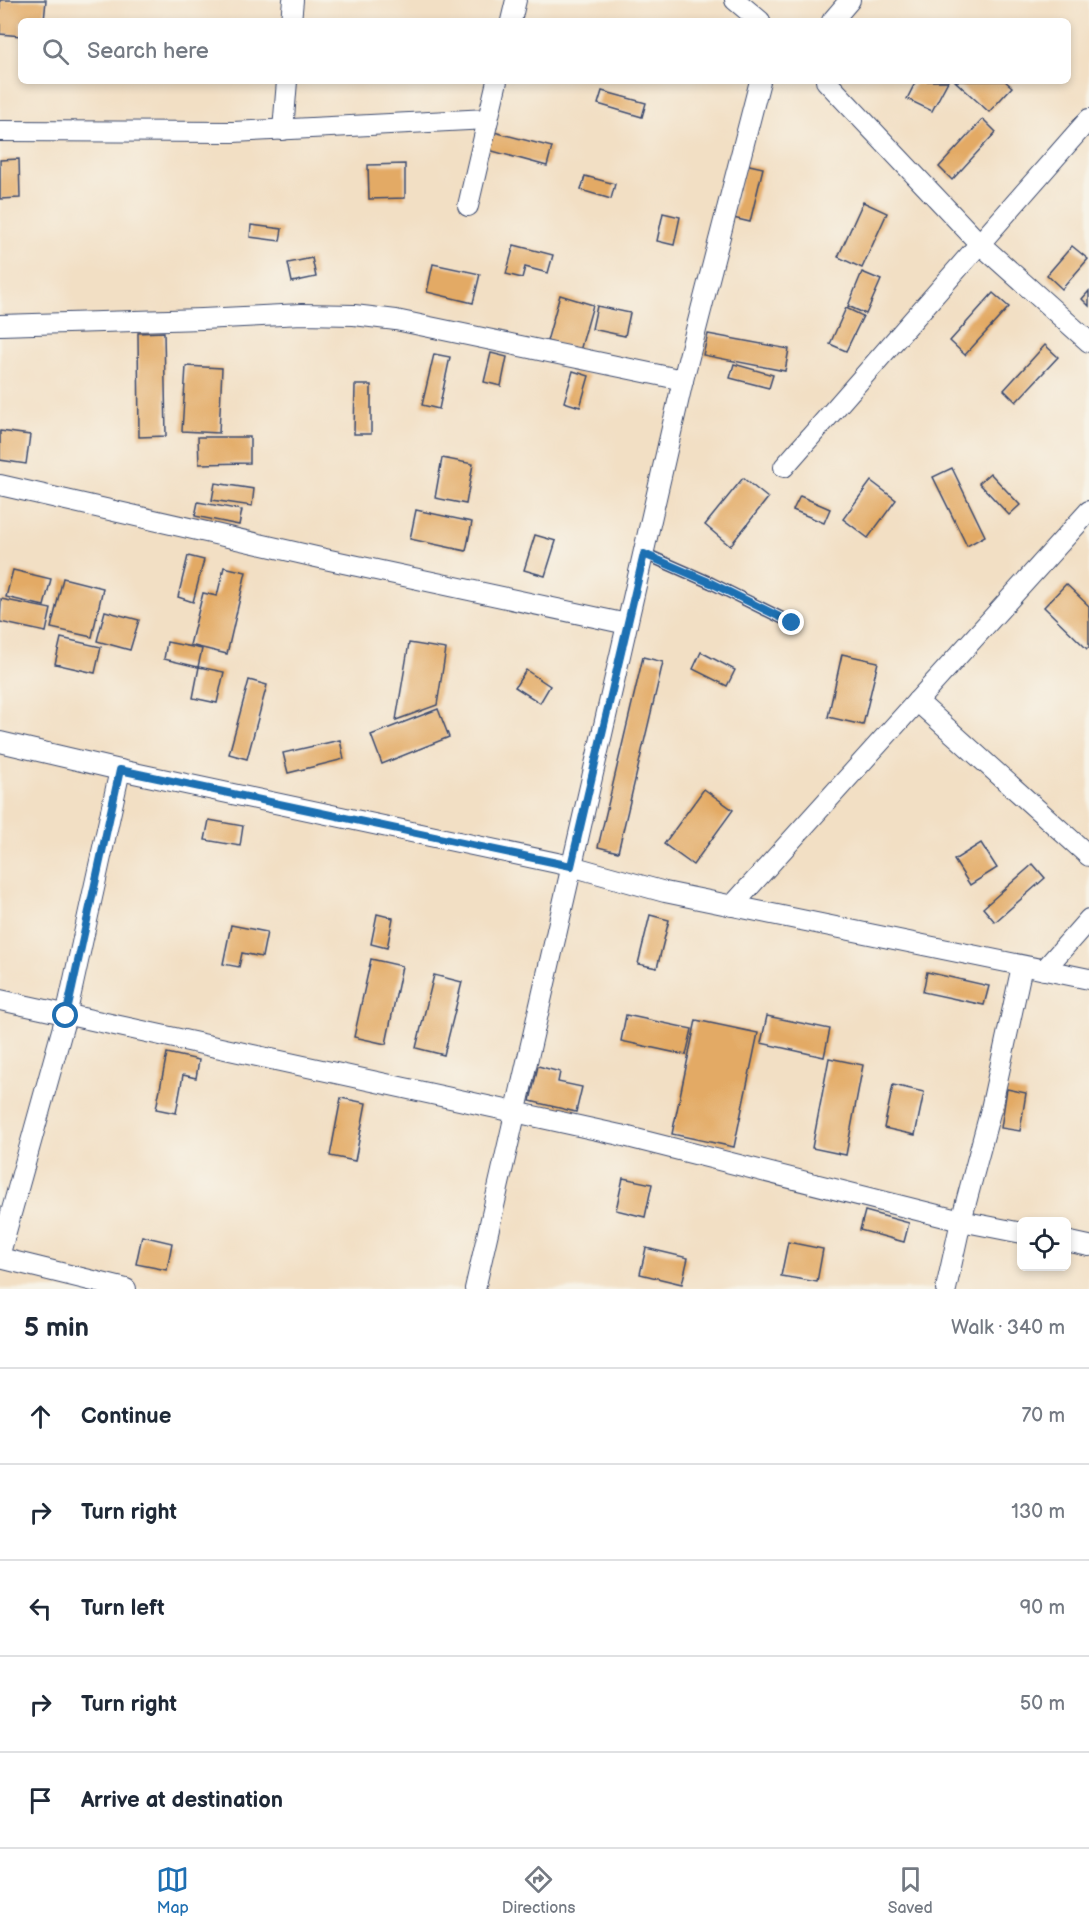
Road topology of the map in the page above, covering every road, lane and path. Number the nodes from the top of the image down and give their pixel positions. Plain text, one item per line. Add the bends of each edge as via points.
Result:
1 (293, 0) edge
2 (516, 0) edge
3 (735, 0) edge
4 (850, 0) edge
5 (291, 18) edge
6 (512, 18) edge
7 (756, 18) edge
8 (835, 18) edge
9 (286, 84) edge
10 (496, 84) edge
11 (759, 84) edge
12 (829, 84) edge
13 (1089, 118) edge
14 (488, 119) junction
15 (0, 130) edge
16 (283, 130) junction
17 (468, 206) dead end
18 (979, 243) junction
19 (0, 325) edge
20 (1089, 342) edge
21 (683, 380) junction
22 (784, 467) dead end
23 (0, 485) edge
24 (1089, 512) edge
25 (644, 554) junction
26 (792, 623) dead end
27 (627, 624) junction
28 (917, 701) junction
29 (0, 742) edge
30 (120, 770) junction
31 (1089, 856) edge
32 (571, 866) junction
33 (732, 906) junction
34 (1089, 919) edge
35 (1022, 966) junction
36 (1044, 970) junction
37 (1089, 979) edge
38 (0, 1000) edge
39 (66, 1016) junction
40 (516, 1113) junction
41 (961, 1221) junction
42 (1017, 1232) edge
43 (1071, 1242) edge
44 (1089, 1246) edge
45 (0, 1253) edge
46 (0, 1258) edge
47 (126, 1289) edge
48 (475, 1289) edge
49 (946, 1289) edge

1 - 5 street
2 - 6 street
3 - 7 street
4 - 8 street
9 - 16 street
10 - 14 street
11 - 21 street
12 - 18 street
13 - 18 street
14 - 16 street
14 - 17 street
15 - 16 street
18 - 20 street
18 - 22 street
19 - 21 street via 354,315 396,320
21 - 25 street
23 - 27 street
24 - 28 street
25 - 26 lane
25 - 27 street
27 - 32 street
28 - 31 street
28 - 33 street
29 - 30 street
30 - 32 street
30 - 39 street
32 - 33 street
32 - 40 street
33 - 35 street
34 - 36 street
35 - 36 street
35 - 41 street via 991,1110
36 - 37 street
38 - 39 street
39 - 40 street
39 - 45 street
40 - 41 street via 620,1135
40 - 48 street
41 - 42 street
41 - 49 street
43 - 44 street
46 - 47 street

